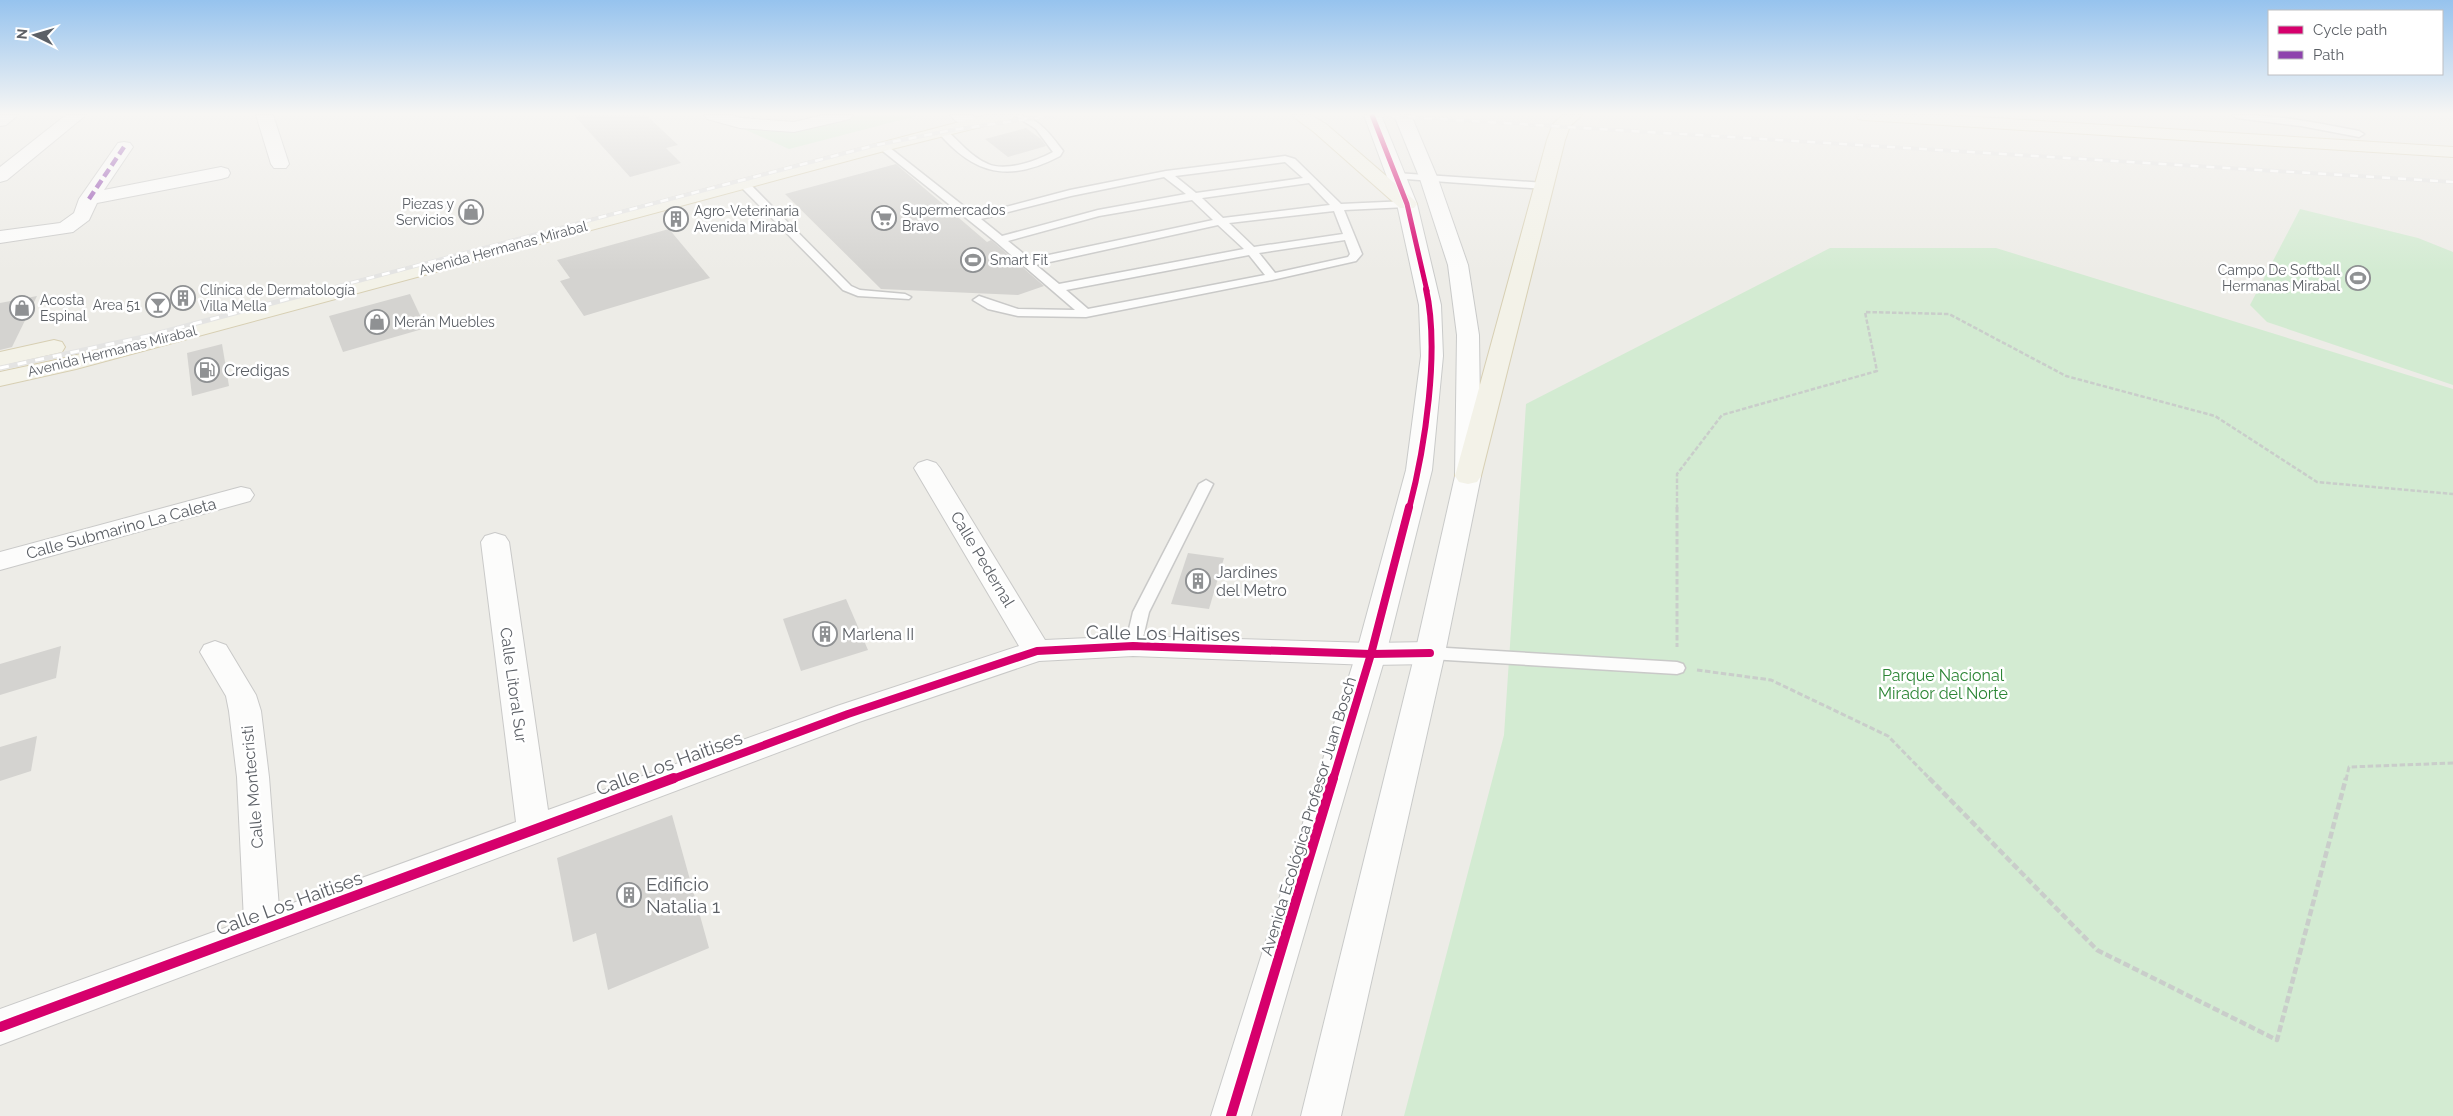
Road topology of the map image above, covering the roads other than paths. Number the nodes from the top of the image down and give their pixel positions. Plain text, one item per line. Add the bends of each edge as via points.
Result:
1 (11, 167) edge
2 (110, 167) edge
3 (768, 167) edge
4 (805, 167) edge
5 (909, 167) edge
6 (986, 167) edge
7 (1001, 167) edge
8 (1217, 167) edge
9 (1298, 167) edge
10 (1365, 167) edge
11 (1392, 167) edge
12 (1424, 167) edge
13 (1550, 167) edge
14 (221, 173) dead end
15 (1166, 174) junction
16 (0, 176) edge
17 (1396, 176) junction
18 (1429, 179) junction
19 (1311, 180) junction
20 (744, 184) junction
21 (1545, 186) junction
22 (1194, 196) junction
23 (88, 199) junction
24 (1407, 204) junction
25 (1338, 207) junction
26 (974, 218) junction
27 (1222, 221) junction
28 (1349, 236) junction
29 (0, 237) edge
30 (1000, 240) junction
31 (1252, 251) junction
32 (1028, 263) junction
33 (1272, 277) junction
34 (1058, 288) junction
35 (906, 296) dead end
36 (979, 300) dead end
37 (1086, 313) junction
38 (0, 359) edge
39 (0, 379) edge
40 (927, 468) dead end
41 (1468, 476) junction
42 (1206, 484) dead end
43 (241, 495) dead end
44 (495, 542) dead end
45 (0, 560) edge
46 (1133, 646) junction
47 (1037, 651) junction
48 (215, 652) dead end
49 (1430, 653) junction
50 (1372, 654) junction
51 (1676, 668) road end
52 (534, 829) junction
53 (262, 930) junction
54 (0, 1027) edge
55 (1231, 1116) edge
56 (1321, 1116) edge

1 - 16 street
2 - 23 street
3 - 38 main road, Avenida Hermanas Mirabal via 117,333
4 - 20 main road, Avenida Hermanas Mirabal
5 - 26 lane
6 - 7 lane
8 - 15 lane
9 - 19 lane
10 - 24 main road
11 - 17 street, Avenida Ecológica Profesor Juan Bosch
12 - 18 street
13 - 21 main road
14 - 23 street
15 - 22 lane
15 - 26 lane via 1070,193
17 - 18 lane
17 - 24 street, Avenida Ecológica Profesor Juan Bosch
18 - 21 lane
18 - 41 street via 1458,265 1466,326
19 - 22 lane
19 - 25 lane
20 - 35 lane via 847,288 858,294
20 - 39 main road, Avenida Hermanas Mirabal
21 - 41 main road
22 - 27 lane
22 - 30 lane via 1098,213
23 - 29 street via 82,216 66,228
24 - 25 lane
24 - 50 street, Avenida Ecológica Profesor Juan Bosch via 1430,305 1432,356 1419,470
25 - 27 lane
25 - 28 lane
26 - 30 lane
27 - 31 lane
27 - 32 lane
28 - 31 lane
28 - 33 lane via 1356,254 1352,258
30 - 32 lane
31 - 33 lane
31 - 34 lane
32 - 34 lane
33 - 37 lane
34 - 37 lane
36 - 37 lane via 1013,313
40 - 47 street, Calle Pedernal
41 - 49 street
42 - 46 lane via 1141,612
43 - 45 street, Calle Submarino La Caleta
44 - 52 street, Calle Litoral Sur
46 - 47 street, Calle Los Haitises
46 - 50 street, Calle Los Haitises
47 - 52 street, Calle Los Haitises via 848,714
48 - 53 street, Calle Montecristi via 241,695 245,711 253,777
49 - 50 street, Calle Los Haitises
49 - 51 lane
49 - 56 street
50 - 55 street, Avenida Ecológica Profesor Juan Bosch
52 - 53 street, Calle Los Haitises
53 - 54 street, Calle Los Haitises

